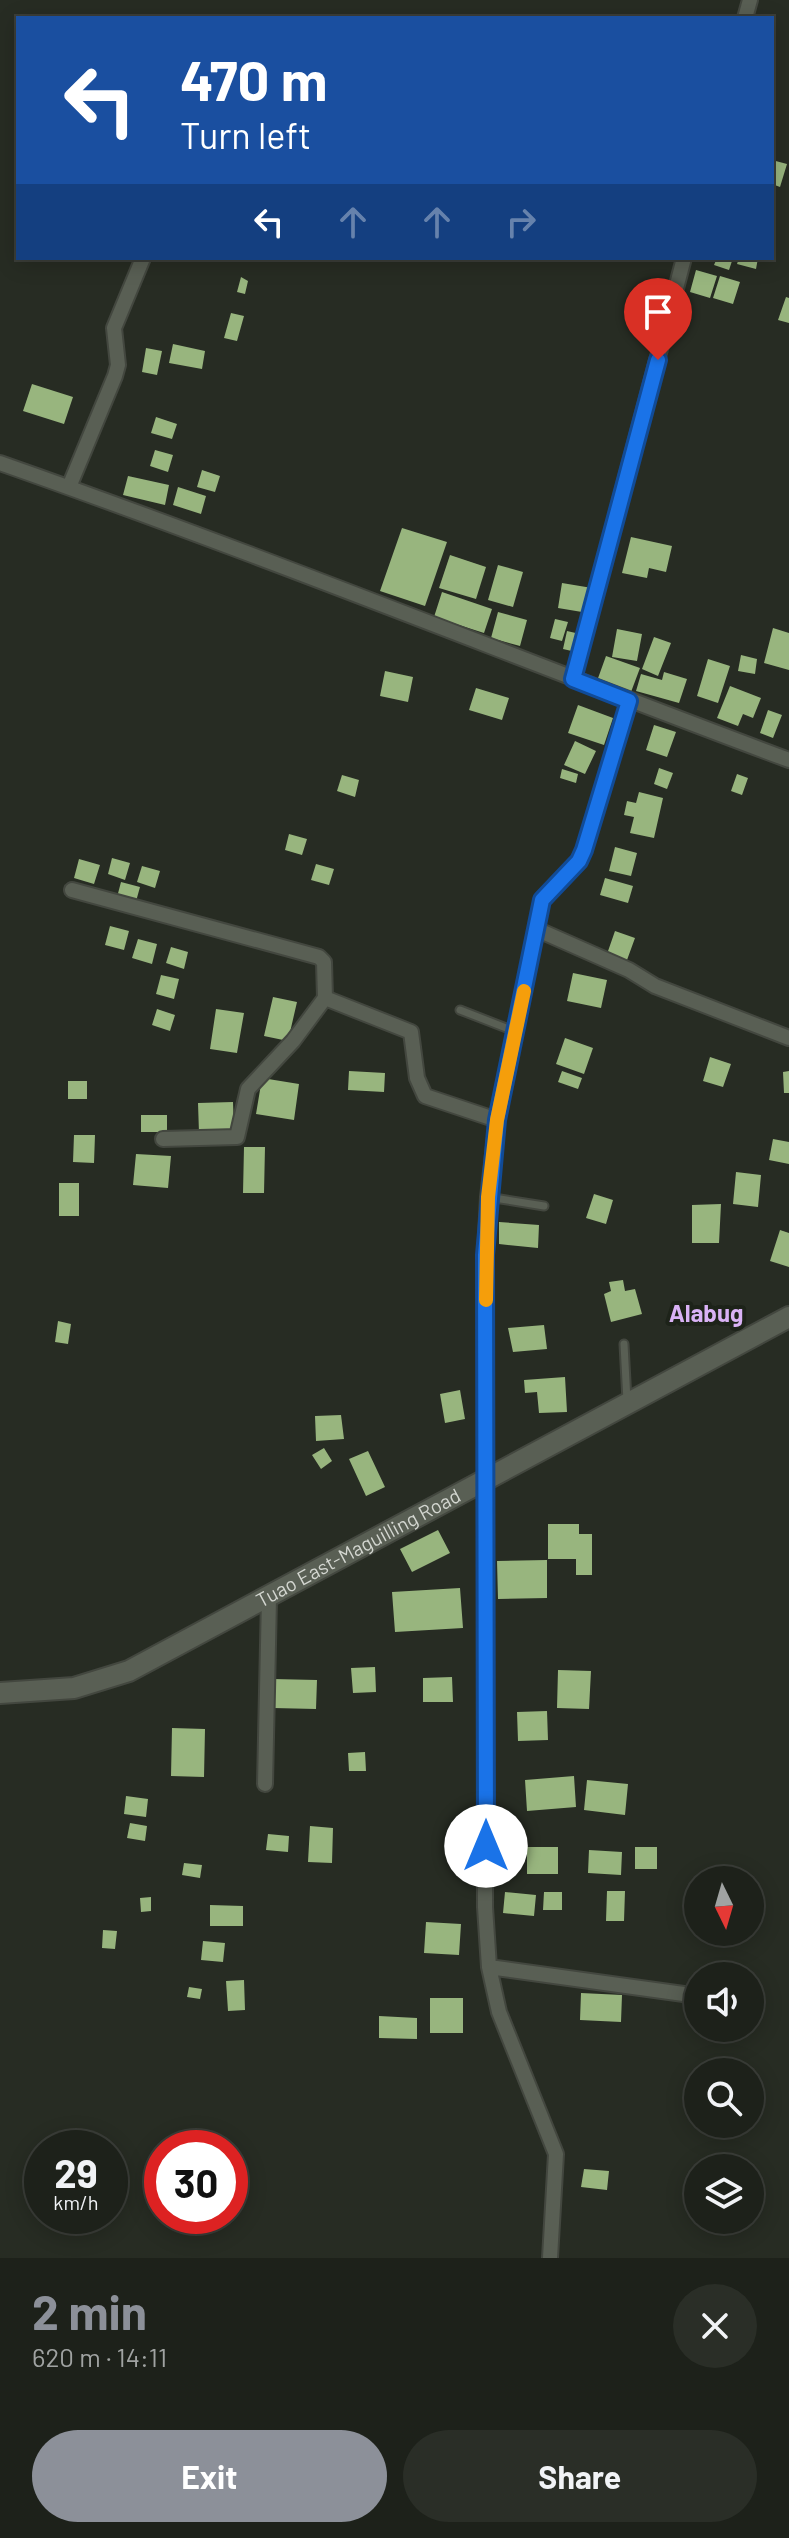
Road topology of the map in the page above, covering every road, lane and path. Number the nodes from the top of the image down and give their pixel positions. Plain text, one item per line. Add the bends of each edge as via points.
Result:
1 (142, 260) edge
2 (683, 260) edge
3 (0, 463) edge
4 (69, 487) junction
5 (573, 679) junction
6 (629, 701) junction
7 (789, 760) edge
8 (72, 890) dead end
9 (536, 929) junction
10 (325, 998) junction
11 (460, 1010) dead end
12 (517, 1032) junction
13 (789, 1038) edge
14 (497, 1120) junction
15 (163, 1139) dead end
16 (488, 1197) junction
17 (544, 1206) dead end
18 (789, 1317) edge
19 (624, 1344) dead end
20 (627, 1405) junction
21 (488, 1480) junction
22 (269, 1598) junction
23 (10, 1692) edge
24 (265, 1784) dead end
25 (489, 1967) junction
26 (684, 1994) edge
27 (550, 2258) edge

1 - 4 street via 114,328 115,376
2 - 5 street
3 - 4 street
4 - 5 street
5 - 6 street
6 - 7 street
6 - 9 street via 584,850 542,900
8 - 10 street via 319,957 324,962
9 - 12 street
9 - 13 street via 655,986
10 - 14 street via 403,1026 414,1038 417,1078 425,1096
10 - 15 street via 248,1089 237,1137
11 - 12 lane
12 - 14 street
14 - 16 street
16 - 17 lane
16 - 21 street
18 - 20 main road, Tuao East-Maguilling Road
19 - 20 lane
20 - 21 main road, Tuao East-Maguilling Road
21 - 22 main road, Tuao East-Maguilling Road
21 - 25 street
22 - 23 main road, Tuao East-Maguilling Road via 106,1681
22 - 24 street
25 - 26 street
25 - 27 street via 512,2050 556,2154

